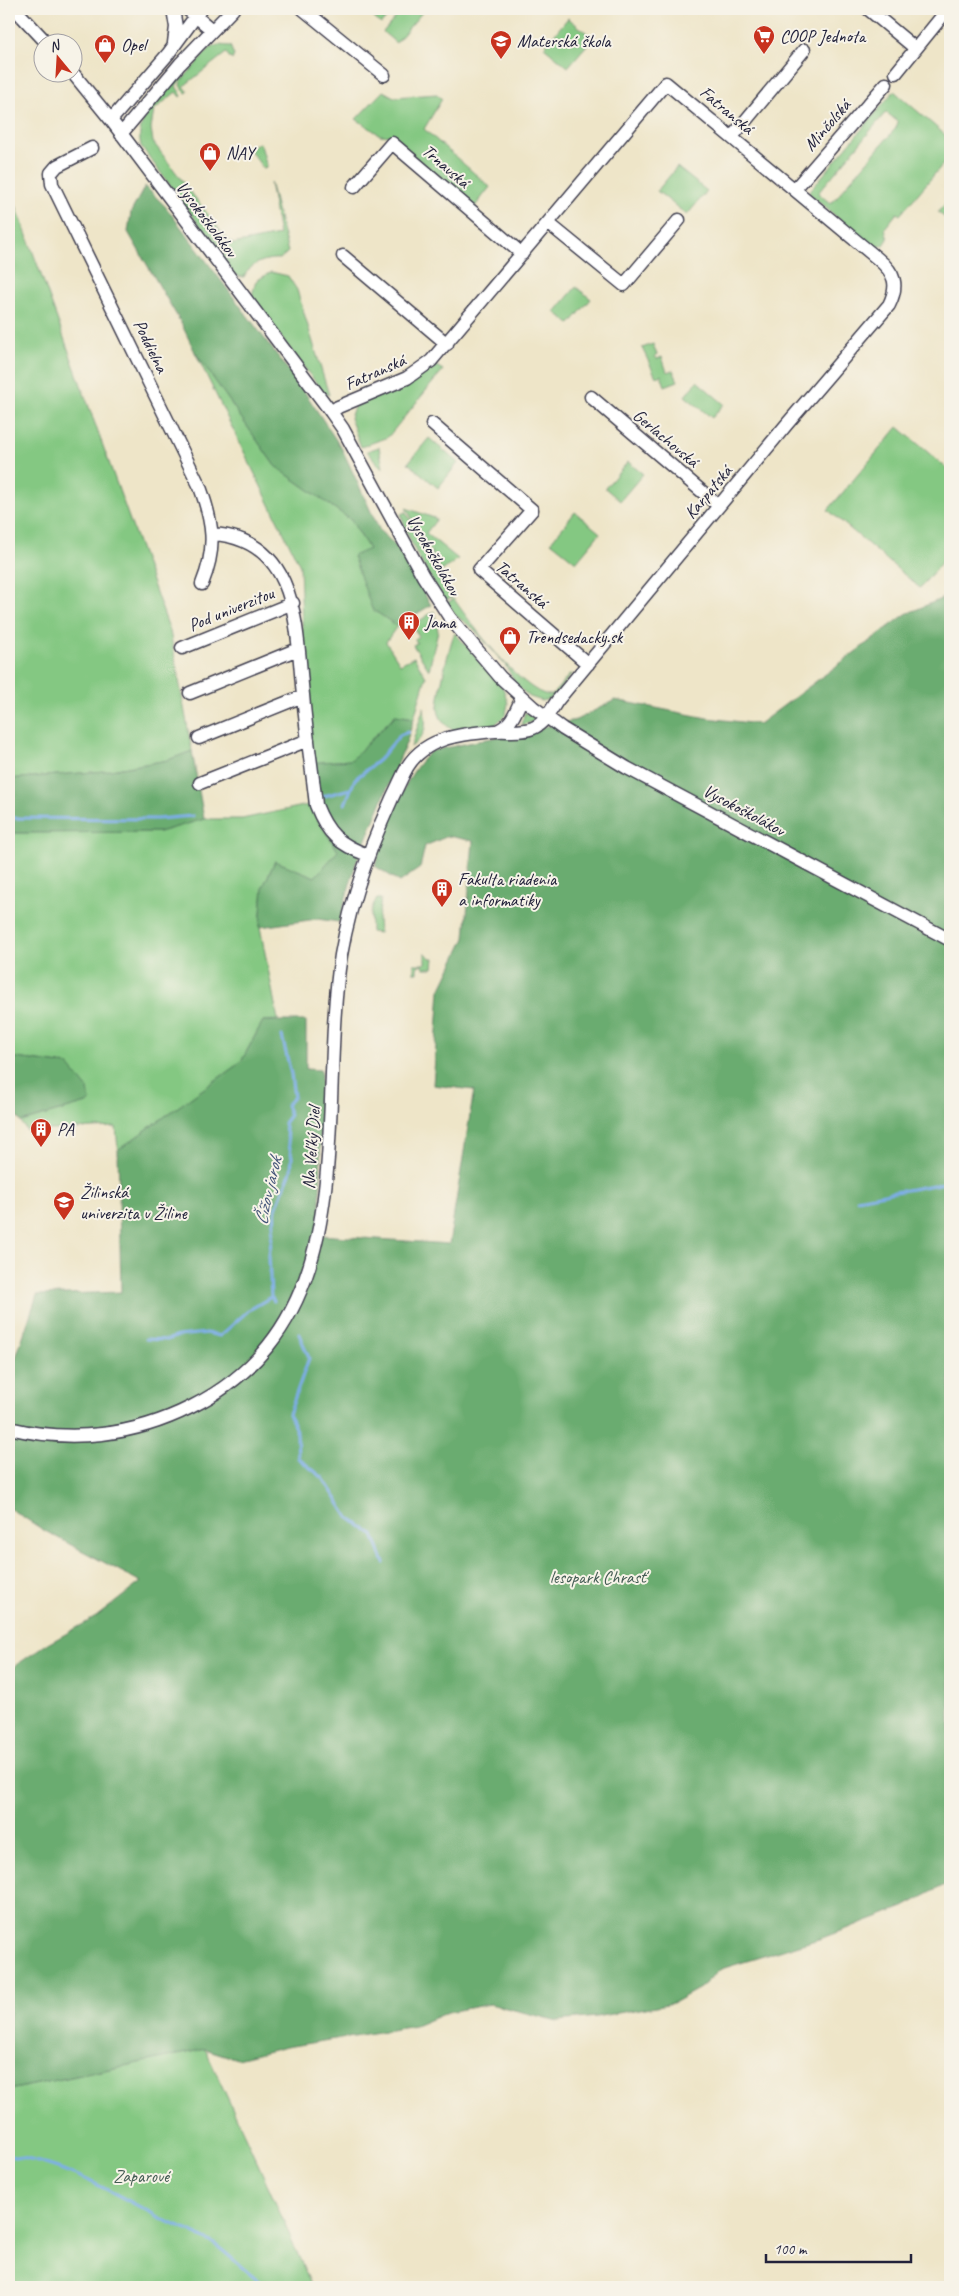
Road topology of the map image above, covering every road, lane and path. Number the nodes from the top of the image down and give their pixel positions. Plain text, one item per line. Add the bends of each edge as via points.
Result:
1 (15, 9) edge
2 (173, 9) edge
3 (234, 9) edge
4 (304, 9) edge
5 (868, 9) edge
6 (948, 9) edge
7 (194, 11) edge
8 (212, 30) junction
9 (37, 32) edge
10 (174, 45) junction
11 (916, 48) junction
12 (804, 50) dead end
13 (896, 73) dead end
14 (384, 76) dead end
15 (80, 82) edge
16 (886, 84) dead end
17 (111, 120) junction
18 (122, 134) junction
19 (732, 137) junction
20 (92, 148) dead end
21 (354, 187) dead end
22 (795, 189) junction
23 (679, 220) dead end
24 (548, 223) junction
25 (522, 254) junction
26 (343, 256) dead end
27 (896, 289) joint
28 (447, 344) junction
29 (591, 397) dead end
30 (331, 412) junction
31 (432, 424) dead end
32 (720, 506) junction
33 (213, 534) junction
34 (202, 584) dead end
35 (293, 603) junction
36 (182, 648) dead end
37 (298, 649) junction
38 (588, 664) junction
39 (190, 693) dead end
40 (303, 696) junction
41 (522, 698) junction
42 (546, 717) junction
43 (497, 731) junction
44 (199, 738) dead end
45 (308, 740) junction
46 (200, 784) dead end
47 (368, 855) junction
48 (950, 940) edge
49 (9, 1428) edge

1 - 9 street
2 - 10 street
3 - 8 street
4 - 14 street
5 - 11 street
6 - 11 street
7 - 8 street
7 - 10 street
8 - 18 street
10 - 17 street
11 - 13 street
12 - 19 street
15 - 17 street, Vysokoškolákov
16 - 22 street, Minčolská
17 - 18 street, Vysokoškolákov
18 - 30 street, Vysokoškolákov
19 - 22 street, Fatranská
19 - 24 street, Fatranská via 666,83
20 - 33 street, Poddielna via 57,166 50,174 52,184 200,487
21 - 25 street, Trnavská via 392,143
22 - 27 street, Fatranská via 889,268 894,275
23 - 24 street via 624,285
24 - 25 street, Fatranská
25 - 28 street, Fatranská
26 - 28 street
27 - 32 street, Karpatská via 889,305
28 - 30 street, Fatranská via 420,371
29 - 32 street, Gerlachovská
30 - 41 street, Vysokoškolákov via 442,605 474,648
31 - 38 street, Tatranská via 532,510 479,570
32 - 38 street, Karpatská
33 - 34 street, Poddielna
33 - 35 street, Pod univerzitou via 239,538 261,552 280,575
35 - 36 street, Pod univerzitou
35 - 37 street, Pod univerzitou
37 - 39 street
37 - 40 street, Pod univerzitou
38 - 42 street, Karpatská
40 - 44 street
40 - 45 street, Pod univerzitou
41 - 42 street, Vysokoškolákov
41 - 43 street via 514,718
42 - 43 street, Na Veľký Diel via 534,728
42 - 48 street, Vysokoškolákov via 627,768
43 - 47 street, Na Veľký Diel via 440,740 418,751 405,770
45 - 46 street
45 - 47 street, Pod univerzitou via 316,805 324,826 338,840
47 - 49 street, Na Veľký Diel via 345,932 338,978 328,1177 320,1232 302,1288 287,1319 265,1350 230,1383 201,1403 164,1420 124,1431 87,1436 46,1435

